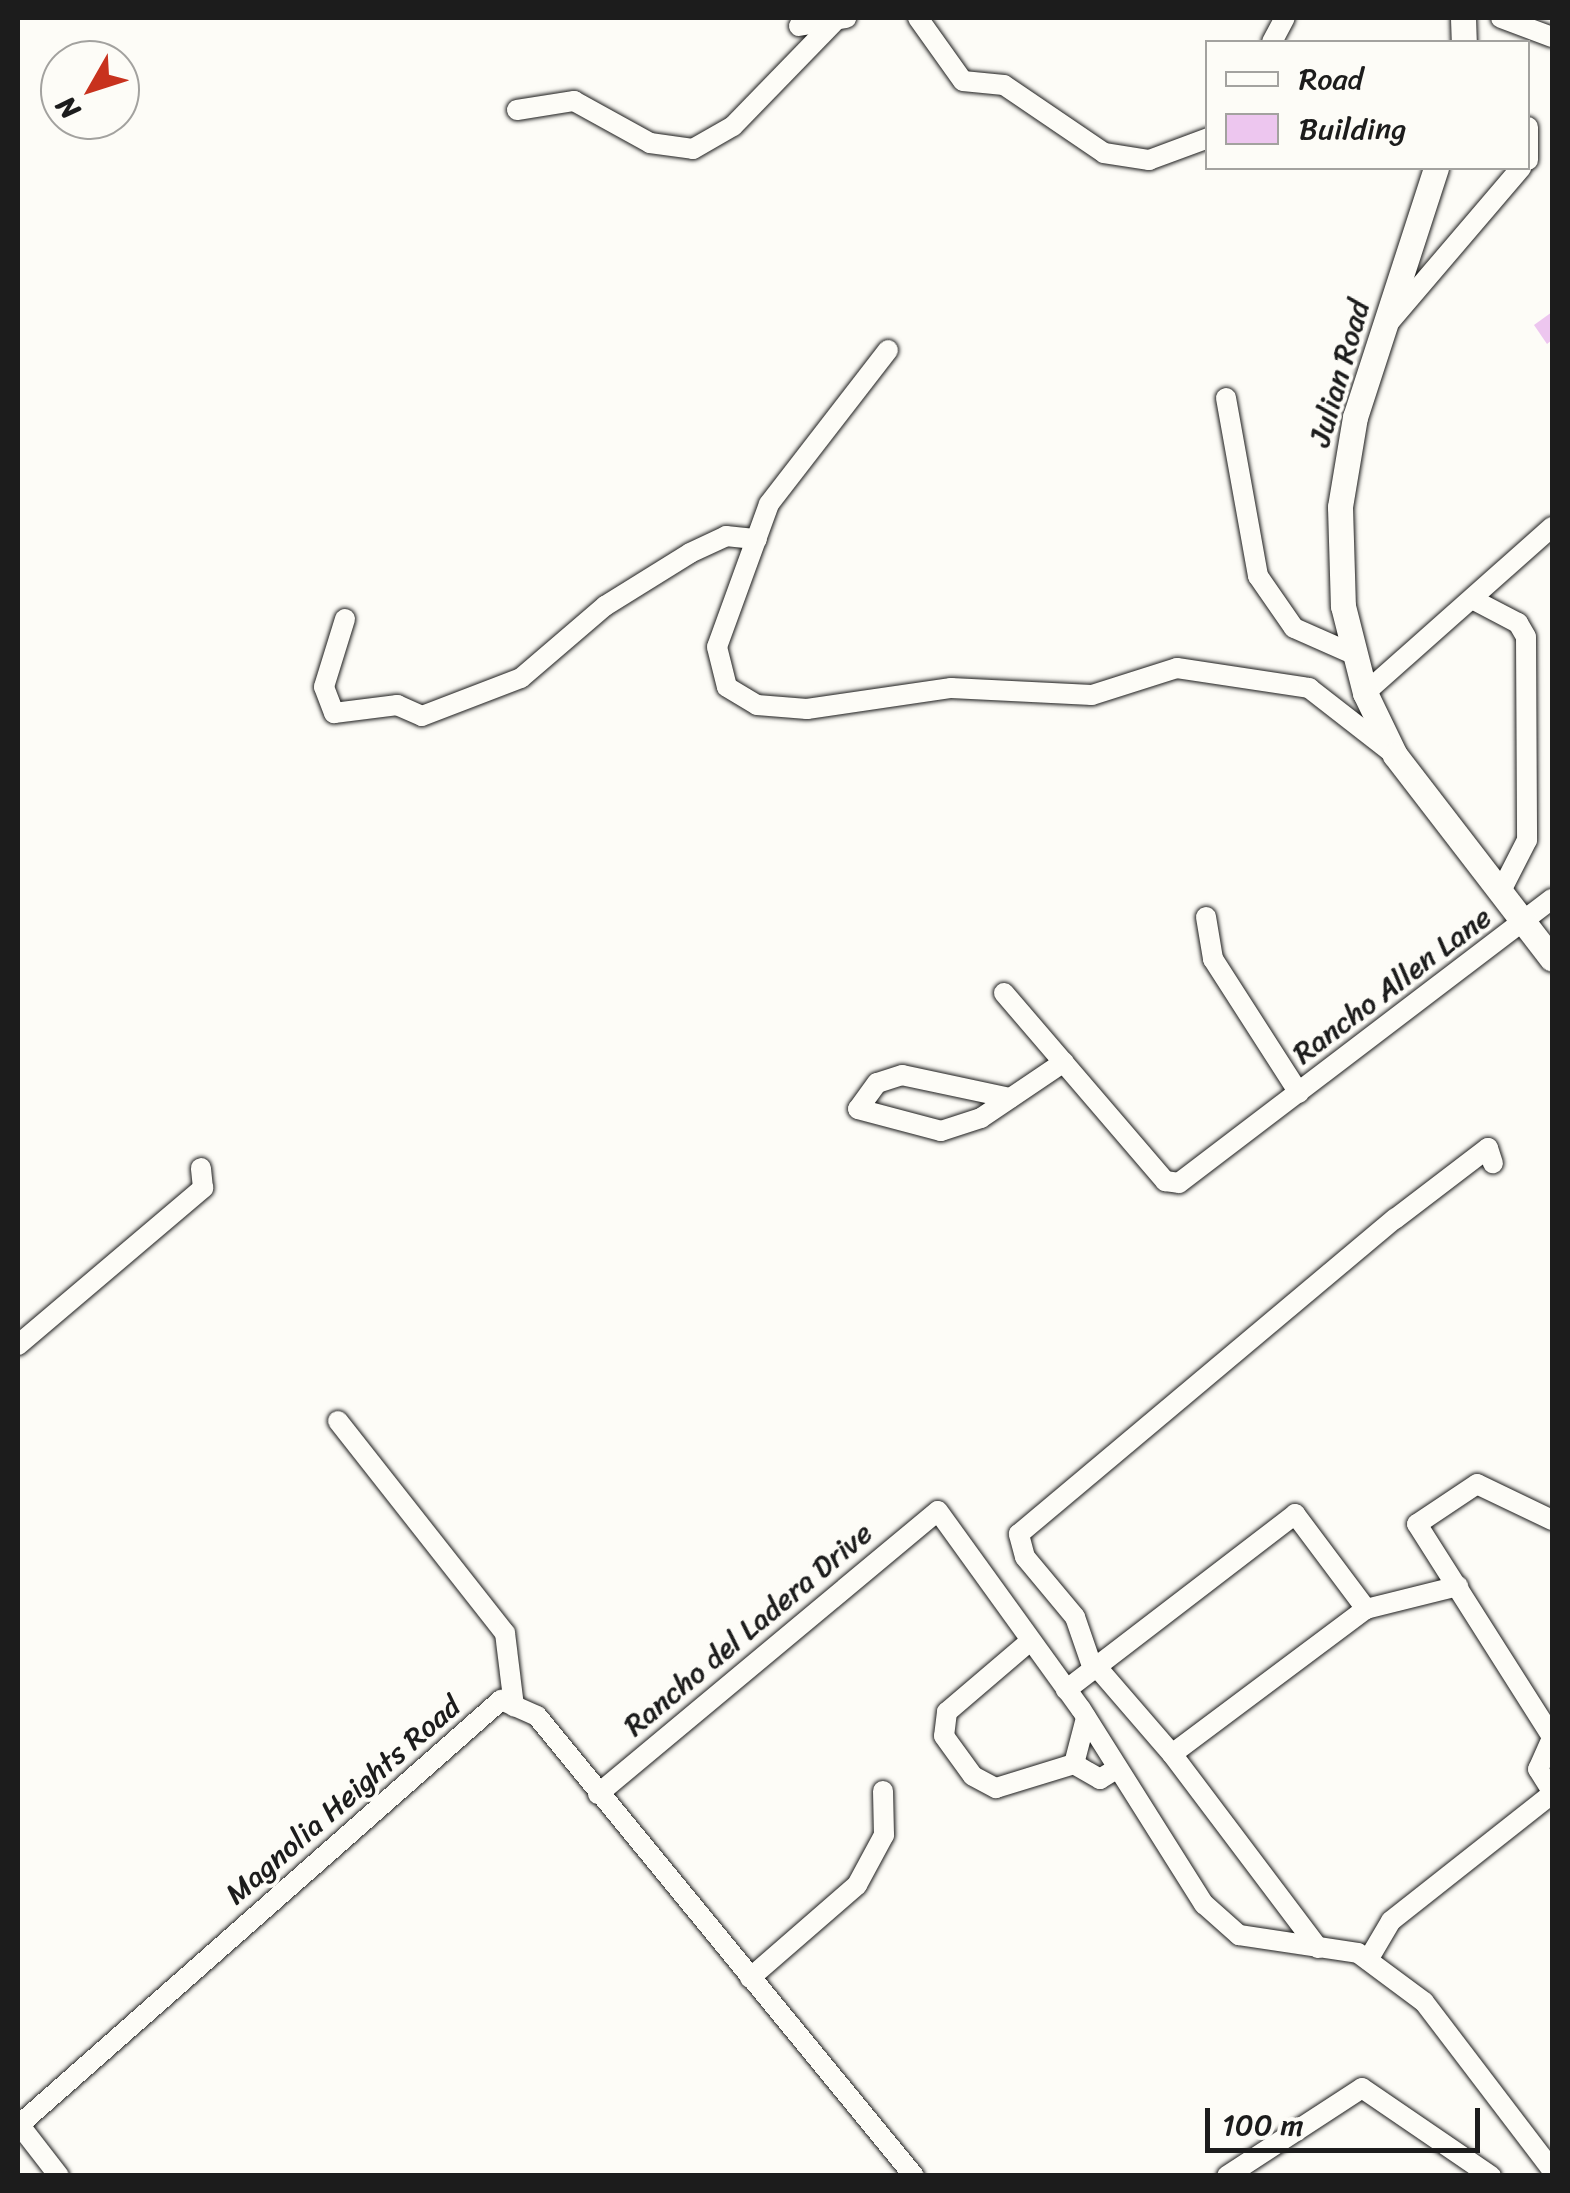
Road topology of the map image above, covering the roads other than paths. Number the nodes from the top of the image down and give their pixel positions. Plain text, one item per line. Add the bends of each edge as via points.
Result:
1 (918, 18) edge
2 (1285, 18) edge
3 (839, 20) edge
4 (799, 26) dead end
5 (1509, 27) edge
6 (1552, 37) edge
7 (1273, 40) edge
8 (517, 110) dead end
9 (1205, 139) edge
10 (1435, 170) edge
11 (1519, 170) edge
12 (1384, 328) junction
13 (888, 350) dead end
14 (1226, 398) dead end
15 (1552, 527) edge
16 (757, 539) junction
17 (1472, 599) junction
18 (345, 620) dead end
19 (1353, 654) junction
20 (1365, 693) junction
21 (1395, 755) junction
22 (1500, 893) junction
23 (1552, 899) edge
24 (1206, 917) dead end
25 (1524, 922) junction
26 (1552, 958) edge
27 (1004, 993) dead end
28 (1064, 1062) junction
29 (1299, 1093) junction
30 (1010, 1098) junction
31 (1492, 1163) dead end
32 (201, 1168) dead end
33 (18, 1344) edge
34 (338, 1421) dead end
35 (1552, 1520) edge
36 (1458, 1586) junction
37 (1366, 1609) junction
38 (1029, 1642) junction
39 (1095, 1667) junction
40 (1066, 1690) junction
41 (514, 1706) junction
42 (1086, 1718) junction
43 (1552, 1738) edge
44 (1172, 1754) junction
45 (1074, 1764) junction
46 (1116, 1769) junction
47 (883, 1790) dead end
48 (1552, 1793) edge
49 (598, 1794) junction
50 (1318, 1948) junction
51 (1368, 1960) junction
52 (750, 1978) junction
53 (18, 2124) edge
54 (1552, 2170) edge
55 (59, 2176) edge
56 (914, 2176) edge
57 (1228, 2176) edge
58 (1491, 2176) edge

1 - 9 street via 963,80 1004,85 1104,153 1149,160
2 - 7 street
3 - 4 street
3 - 8 street via 733,126 693,149 650,143 584,104
5 - 6 street
10 - 12 main road, Julian Road
11 - 12 street
12 - 19 main road, Julian Road via 1354,417 1340,507
13 - 16 street via 846,414 804,450
14 - 19 street via 1258,576 1306,638
15 - 17 street
16 - 18 street via 726,536 690,552 604,606 521,678 422,716 398,705 334,713 324,687
16 - 21 street via 718,647 728,687 757,706 822,707 951,688 1092,694 1177,668 1309,688
17 - 20 street
17 - 22 street via 1518,623 1526,637 1528,840
19 - 20 main road, Julian Road
20 - 21 main road, Julian Road
21 - 22 main road, Julian Road
22 - 25 main road, Julian Road
23 - 25 street, Rancho Allen Lane
24 - 29 street via 1214,959
25 - 26 main road, Julian Road
25 - 29 street, Rancho Allen Lane
27 - 28 street, Rancho Allen Lane
28 - 29 street, Rancho Allen Lane via 1165,1181 1180,1183
28 - 30 street
30 - 30 street via 941,1131 858,1108 877,1083 902,1075
31 - 39 street via 1488,1148 1019,1534 1024,1557 1076,1617
32 - 33 street via 202,1188
34 - 41 street via 504,1634
35 - 36 street via 1477,1484 1417,1524
36 - 37 street
36 - 43 street
37 - 39 street via 1295,1514
37 - 44 street
38 - 40 street
38 - 45 street via 948,1712 944,1736 974,1776 996,1788
38 - 49 street, Rancho del Ladera Drive via 938,1511
39 - 40 street
39 - 44 street
40 - 42 street
41 - 49 street via 537,1716
41 - 53 street, Magnolia Heights Road via 501,1700
42 - 45 street
42 - 46 street
43 - 48 street via 1538,1769
44 - 50 street
45 - 46 street via 1100,1779
46 - 50 street via 1204,1904 1239,1935
47 - 52 street via 884,1835 857,1885
48 - 51 street via 1391,1921
49 - 52 street
50 - 51 street
51 - 54 street via 1424,2002
52 - 56 street
53 - 55 street
57 - 58 street via 1362,2088

